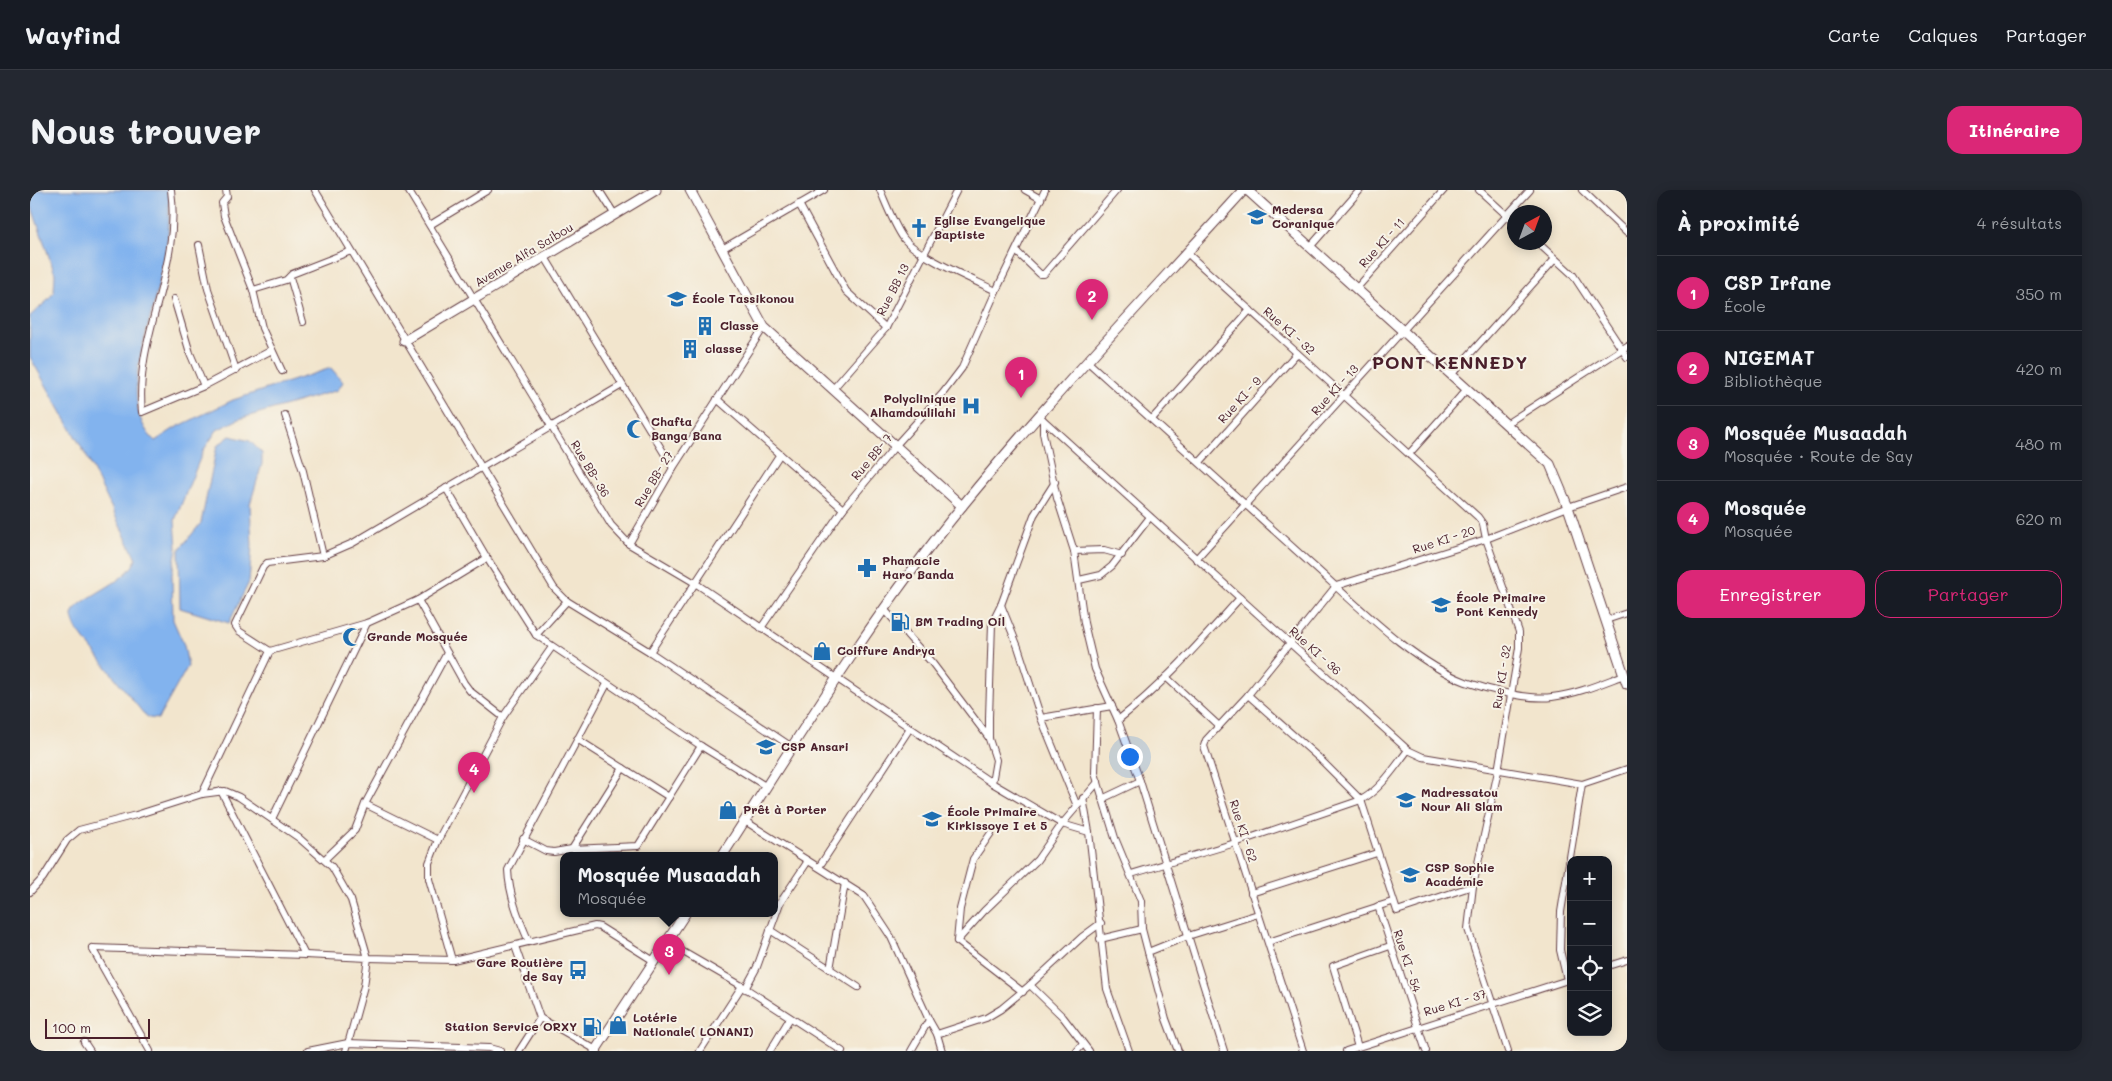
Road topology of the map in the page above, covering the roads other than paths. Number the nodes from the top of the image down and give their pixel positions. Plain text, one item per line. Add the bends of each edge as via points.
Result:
1 (171, 190) edge
2 (226, 190) edge
3 (314, 190) edge
4 (408, 190) edge
5 (488, 190) edge
6 (599, 190) edge
7 (656, 190) edge
8 (690, 190) edge
9 (824, 190) edge
10 (880, 190) edge
11 (957, 190) edge
12 (1025, 190) edge
13 (1045, 190) edge
14 (1118, 190) edge
15 (1245, 190) edge
16 (1360, 190) edge
17 (1444, 190) edge
18 (1480, 190) edge
19 (1530, 190) edge
20 (1582, 190) edge
21 (1041, 199) junction
22 (799, 204) junction
23 (1516, 205) edge
24 (615, 215) junction
25 (1507, 215) joint
26 (430, 225) junction
27 (1627, 233) edge
28 (200, 245) dead end
29 (1310, 247) junction
30 (722, 249) junction
31 (1546, 250) edge
32 (351, 251) junction
33 (1016, 251) junction
34 (1187, 253) junction
35 (924, 254) junction
36 (545, 257) junction
37 (1556, 259) junction
38 (290, 277) junction
39 (1356, 289) junction
40 (253, 290) junction
41 (996, 291) junction
42 (174, 299) dead end
43 (475, 299) junction
44 (1250, 310) junction
45 (303, 322) dead end
46 (764, 327) junction
47 (886, 328) junction
48 (1403, 331) junction
49 (404, 341) junction
50 (1624, 348) edge
51 (272, 350) junction
52 (1297, 353) junction
53 (1627, 357) edge
54 (1088, 362) junction
55 (236, 370) junction
56 (282, 371) dead end
57 (1451, 375) junction
58 (622, 385) junction
59 (204, 386) junction
60 (833, 389) junction
61 (1467, 389) junction
62 (1345, 396) junction
63 (717, 399) junction
64 (285, 415) dead end
65 (1041, 418) junction
66 (1152, 419) junction
67 (1506, 424) junction
68 (552, 426) junction
69 (896, 445) junction
70 (780, 454) junction
71 (1409, 454) junction
72 (1200, 462) junction
73 (480, 467) junction
74 (673, 468) junction
75 (1055, 482) junction
76 (1627, 487) edge
77 (446, 488) junction
78 (1246, 505) junction
79 (962, 506) junction
80 (1568, 507) junction
81 (844, 509) junction
82 (1150, 517) junction
83 (1486, 539) junction
84 (629, 544) junction
85 (1074, 551) junction
86 (1122, 555) junction
87 (323, 556) junction
88 (487, 558) junction
89 (1196, 559) junction
90 (1079, 580) junction
91 (695, 583) junction
92 (1336, 586) junction
93 (1240, 598) junction
94 (418, 600) junction
95 (568, 601) junction
96 (1001, 605) junction
97 (884, 609) junction
98 (1627, 613) edge
99 (1606, 620) junction
100 (367, 623) junction
101 (761, 628) junction
102 (536, 635) junction
103 (1290, 644) junction
104 (552, 647) junction
105 (270, 651) junction
106 (650, 652) junction
107 (447, 653) junction
108 (1624, 675) junction
109 (1166, 677) junction
110 (838, 679) junction
111 (607, 684) junction
112 (1627, 684) edge
113 (1510, 693) junction
114 (1248, 695) junction
115 (1112, 706) junction
116 (1097, 708) junction
117 (503, 717) junction
118 (1041, 718) junction
119 (1118, 720) junction
120 (1219, 726) junction
121 (910, 728) junction
122 (577, 739) junction
123 (990, 739) junction
124 (701, 746) junction
125 (792, 747) junction
126 (1408, 750) junction
127 (623, 768) junction
128 (1627, 769) edge
129 (1498, 771) junction
130 (1140, 781) junction
131 (1098, 782) junction
132 (992, 783) junction
133 (1582, 784) junction
134 (767, 787) junction
135 (221, 791) junction
136 (202, 794) junction
137 (669, 797) junction
138 (1083, 798) junction
139 (1102, 799) junction
140 (1361, 800) junction
141 (365, 804) junction
142 (1077, 806) junction
143 (272, 818) junction
144 (745, 821) junction
145 (1062, 824) junction
146 (1089, 832) junction
147 (991, 834) dead end
148 (523, 839) junction
149 (438, 840) junction
150 (1235, 842) junction
151 (572, 849) junction
152 (725, 852) edge
153 (1377, 853) junction
154 (325, 859) junction
155 (808, 861) junction
156 (1166, 863) junction
157 (819, 867) junction
158 (1131, 874) junction
159 (845, 883) junction
160 (1473, 886) junction
161 (30, 892) edge
162 (1251, 893) junction
163 (1392, 902) junction
164 (1378, 906) junction
165 (778, 908) edge
166 (1258, 914) junction
167 (682, 917) edge
168 (775, 917) edge
169 (1101, 923) junction
170 (1142, 929) junction
171 (770, 930) junction
172 (1188, 936) junction
173 (1100, 939) junction
174 (957, 941) junction
175 (529, 942) junction
176 (666, 942) junction
177 (1268, 942) junction
178 (515, 946) junction
179 (1390, 946) junction
180 (1148, 952) junction
181 (305, 955) junction
182 (368, 958) junction
183 (452, 960) junction
184 (1627, 960) edge
185 (654, 961) junction
186 (1612, 965) edge
187 (830, 969) junction
188 (1567, 973) edge
189 (1567, 981) edge
190 (1030, 985) junction
191 (858, 987) dead end
192 (743, 988) junction
193 (1023, 992) junction
194 (1492, 1003) junction
195 (540, 1018) junction
196 (790, 1018) junction
197 (929, 1020) junction
198 (1417, 1027) junction
199 (937, 1034) junction
200 (84, 1042) dead end
201 (348, 1043) junction
202 (1082, 1044) junction
203 (1358, 1047) junction
204 (424, 1049) edge
205 (90, 1051) edge
206 (150, 1051) edge
207 (308, 1051) edge
208 (346, 1051) edge
209 (500, 1051) edge
210 (519, 1051) edge
211 (596, 1051) edge
212 (700, 1051) edge
213 (770, 1051) edge
214 (842, 1051) edge
215 (911, 1051) edge
216 (942, 1051) edge
217 (1077, 1051) edge
218 (1089, 1051) edge
219 (1130, 1051) edge
220 (1178, 1051) edge
221 (1224, 1051) edge
222 (1303, 1051) edge
223 (1348, 1051) edge
224 (1426, 1051) edge
225 (1508, 1051) edge

1 - 59 street via 170,257 148,339 142,412
2 - 40 street via 227,197 222,203 224,216
3 - 32 street
4 - 26 street, Rue BB- 36
5 - 26 street
6 - 24 street
7 - 24 street, Avenue Alfa Saibou
8 - 30 street
9 - 22 street
10 - 35 street via 901,234
11 - 35 street, Rue BB 13
12 - 21 street
13 - 21 street, Rue BB- 7
14 - 33 street via 1044,274 1040,274
15 - 29 street
15 - 34 street
16 - 29 street
17 - 39 street, Rue KI - 11
18 - 25 street
19 - 23 street, Rue KI - 13
20 - 27 street
21 - 33 street, Rue BB- 7
22 - 30 street
22 - 47 street via 846,291
24 - 36 street, Avenue Alfa Saibou
25 - 48 street, Rue KI - 13
26 - 43 street, Rue BB- 36
28 - 55 street via 208,289
29 - 39 street
30 - 46 street
31 - 37 street
32 - 38 street
32 - 49 street
33 - 41 street, Rue BB- 7
34 - 44 street, Rue KI - 32
34 - 54 street
35 - 41 street
35 - 47 street, Rue BB 13
36 - 43 street, Avenue Alfa Saibou
36 - 58 street
37 - 50 street via 1573,275
37 - 57 street
38 - 40 street
38 - 45 street
39 - 48 street
40 - 51 street via 262,328
41 - 69 street, Rue BB- 7 via 962,368
42 - 59 street
43 - 49 street, Avenue Alfa Saibou
43 - 68 street, Rue BB- 36
44 - 52 street, Rue KI - 32
44 - 66 street
46 - 60 street
46 - 63 street, Rue BB- 27
47 - 60 street, Rue BB 13
48 - 57 street
48 - 62 street, Rue KI - 13
49 - 73 street
50 - 53 street
50 - 67 street
51 - 55 street
51 - 56 street
52 - 62 street, Rue KI - 32
52 - 72 street, Rue KI - 9
54 - 65 street
54 - 66 street
55 - 59 street
57 - 61 street
58 - 68 street
58 - 74 street
60 - 69 street
61 - 67 street
61 - 71 street
62 - 71 street, Rue KI - 32
62 - 78 street, Rue KI - 13
63 - 70 street
63 - 74 street, Rue BB- 27
64 - 87 street via 303,471
65 - 75 street
65 - 79 street
65 - 82 street, Rue KI - 36
66 - 72 street
67 - 80 street via 1550,464
68 - 73 street
68 - 84 street, Rue BB- 36 via 616,533
69 - 79 street
69 - 81 street, Rue BB- 7
70 - 81 street
70 - 91 street
71 - 83 street, Rue KI - 32 via 1478,516
72 - 78 street
73 - 77 street
73 - 95 street via 547,579
74 - 84 street, Rue BB- 27
75 - 85 street via 1060,510
75 - 96 street via 1034,515
76 - 80 street, Rue KI - 20
77 - 87 street via 353,543
77 - 88 street
78 - 89 street, Rue KI - 13
78 - 92 street
79 - 97 street
80 - 83 street, Rue KI - 20
80 - 99 street
81 - 101 street, Rue BB- 7
82 - 86 street
82 - 89 street, Rue KI - 36
83 - 92 street, Rue KI - 20
83 - 113 street, Rue KI - 32 via 1519,632
84 - 91 street, Rue BB- 36
85 - 86 street via 1104,550
85 - 90 street
86 - 90 street via 1101,575
87 - 105 street via 273,561 263,567 234,624 239,631
88 - 94 street
88 - 102 street
89 - 93 street, Rue KI - 36
90 - 115 street via 1084,623 1095,669
91 - 101 street, Rue BB- 36
91 - 106 street
92 - 103 street
92 - 113 street via 1410,650 1442,671
93 - 103 street, Rue KI - 36
93 - 109 street
94 - 100 street
94 - 107 street
95 - 102 street
95 - 106 street
96 - 118 street
96 - 123 street via 992,623
97 - 110 street
97 - 123 street via 934,664
98 - 99 street
99 - 108 street
100 - 105 street
100 - 143 street
101 - 110 street, Rue BB- 36
102 - 104 street
103 - 114 street, Rue KI - 62
103 - 126 street, Rue KI - 36
104 - 111 street
104 - 117 street
105 - 136 street
106 - 125 street
107 - 117 street via 470,691
107 - 141 street
108 - 112 street
108 - 113 street via 1578,692 1553,697
109 - 119 street
109 - 120 street
110 - 121 street, Rue BB- 36
110 - 125 street
111 - 122 street
111 - 124 street
113 - 129 street, Rue KI - 32
114 - 120 street, Rue KI - 62
114 - 140 street
115 - 116 street
115 - 119 street
116 - 118 street
116 - 131 street via 1095,770
117 - 149 street
118 - 142 street
119 - 130 street
120 - 150 street, Rue KI - 62 via 1204,746
121 - 132 street, Rue BB- 36
121 - 157 street
122 - 127 street
122 - 148 street
123 - 132 street via 996,760
124 - 134 street
124 - 137 street
125 - 134 street
126 - 129 street, Rue KI - 36 via 1423,757
126 - 140 street via 1384,780
127 - 137 street
127 - 151 street
128 - 133 street, Rue KI - 36
129 - 133 street, Rue KI - 36
129 - 160 street, Rue KI - 32
130 - 139 street
130 - 156 street
131 - 138 street
131 - 139 street
132 - 145 street, Rue BB- 36
133 - 188 street via 1561,912 1560,950
134 - 144 street
135 - 136 street
135 - 143 street via 239,797
135 - 181 street
136 - 161 street via 79,830
137 - 151 street via 638,846
138 - 142 street
138 - 146 street
139 - 158 street
140 - 150 street
140 - 153 street
141 - 149 street
141 - 154 street via 355,830
142 - 145 street
143 - 154 street
144 - 152 street
144 - 155 street
145 - 146 street, Rue BB- 36
145 - 174 street via 1037,860
146 - 169 street
147 - 174 street via 973,859 960,909
148 - 151 street via 546,851
148 - 175 street via 508,870 508,882
149 - 183 street via 429,863 429,879
150 - 156 street
150 - 162 street, Rue KI - 62
153 - 162 street
153 - 163 street
154 - 182 street via 349,895
155 - 157 street
155 - 165 street
156 - 158 street
156 - 172 street
157 - 159 street
158 - 170 street via 1141,901
159 - 187 street
159 - 197 street via 864,896 891,937
160 - 163 street via 1399,911
160 - 194 street, Rue KI - 32 via 1468,930
162 - 166 street, Rue KI - 62
163 - 164 street
164 - 177 street
164 - 179 street, Rue KI - 54
166 - 172 street
166 - 177 street, Rue KI - 62
167 - 176 street
168 - 171 street
169 - 173 street
169 - 190 street
170 - 173 street
170 - 180 street
171 - 187 street
171 - 192 street via 757,967
172 - 180 street
172 - 221 street
173 - 219 street via 1107,989
174 - 193 street
175 - 178 street
175 - 185 street via 595,926
176 - 185 street
176 - 192 street
177 - 222 street, Rue KI - 62
178 - 183 street
178 - 195 street
179 - 198 street, Rue KI - 54
179 - 203 street via 1332,966
180 - 220 street
181 - 182 street
181 - 206 street via 92,948
182 - 183 street
182 - 201 street via 364,986
184 - 186 street
185 - 211 street
187 - 191 street
189 - 194 street, Rue KI - 37
190 - 193 street
190 - 202 street via 1063,1017
192 - 196 street
192 - 212 street
193 - 199 street via 986,1018
194 - 198 street, Rue KI - 37
194 - 225 street, Rue KI - 32
195 - 210 street
195 - 211 street
196 - 213 street
196 - 214 street
197 - 199 street
197 - 215 street
198 - 203 street, Rue KI - 37
198 - 224 street, Rue KI - 54
199 - 216 street
200 - 205 street
201 - 204 street
201 - 207 street
201 - 208 street
202 - 217 street
202 - 218 street
203 - 223 street, Rue KI - 37
204 - 209 street via 489,1048

